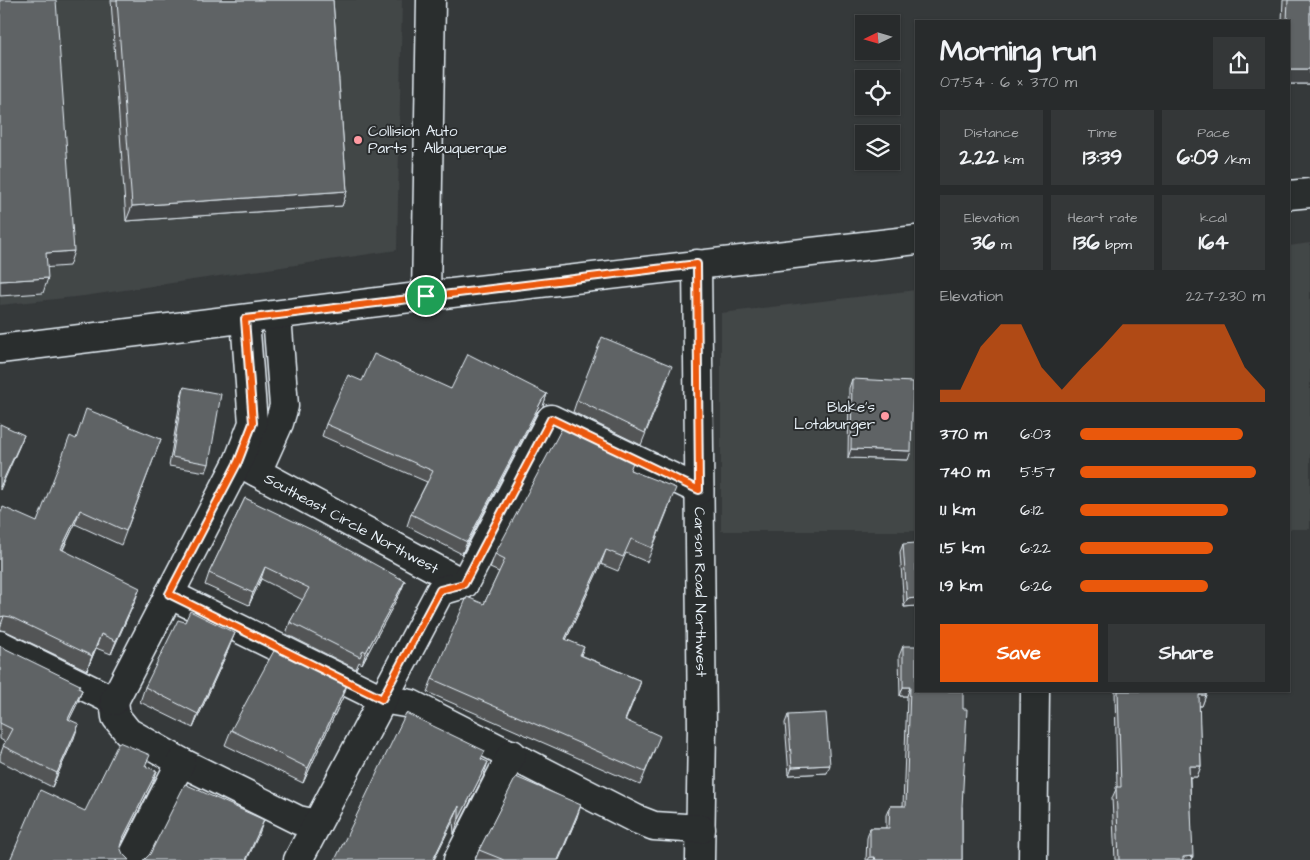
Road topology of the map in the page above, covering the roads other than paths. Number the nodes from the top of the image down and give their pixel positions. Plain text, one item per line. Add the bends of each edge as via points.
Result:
1 (431, 0) edge
2 (1310, 192) edge
3 (1290, 195) edge
4 (915, 240) edge
5 (697, 264) junction
6 (426, 296) junction
7 (277, 316) junction
8 (245, 319) junction
9 (0, 349) edge
10 (247, 467) junction
11 (699, 490) junction
12 (464, 584) junction
13 (169, 594) junction
14 (0, 645) edge
15 (1035, 692) edge
16 (382, 699) junction
17 (114, 701) junction
18 (512, 754) junction
19 (181, 762) junction
20 (316, 824) junction
21 (701, 829) junction
22 (131, 860) edge
23 (298, 860) edge
24 (458, 860) edge
25 (700, 860) edge
26 (1034, 860) edge

1 - 6 street
2 - 3 street
4 - 5 street
5 - 6 street
5 - 11 street, Carson Road Northwest
6 - 7 street
7 - 8 street
7 - 10 street via 284,406 279,423
8 - 9 street
8 - 10 street via 253,423
10 - 12 street, Southeast Circle Northwest
10 - 13 street
11 - 12 street via 551,419
11 - 21 street, Carson Road Northwest
12 - 16 street, Southeast Circle Northwest via 440,590
13 - 16 street
13 - 17 street
14 - 17 street
15 - 26 street
16 - 18 street via 411,704
16 - 20 street, Southeast Circle Northwest
17 - 19 street via 116,717 128,732
18 - 21 street via 654,826
18 - 24 street
19 - 20 street via 298,820
19 - 22 street
20 - 23 street, Southeast Circle Northwest
21 - 25 street, Carson Road Northwest

